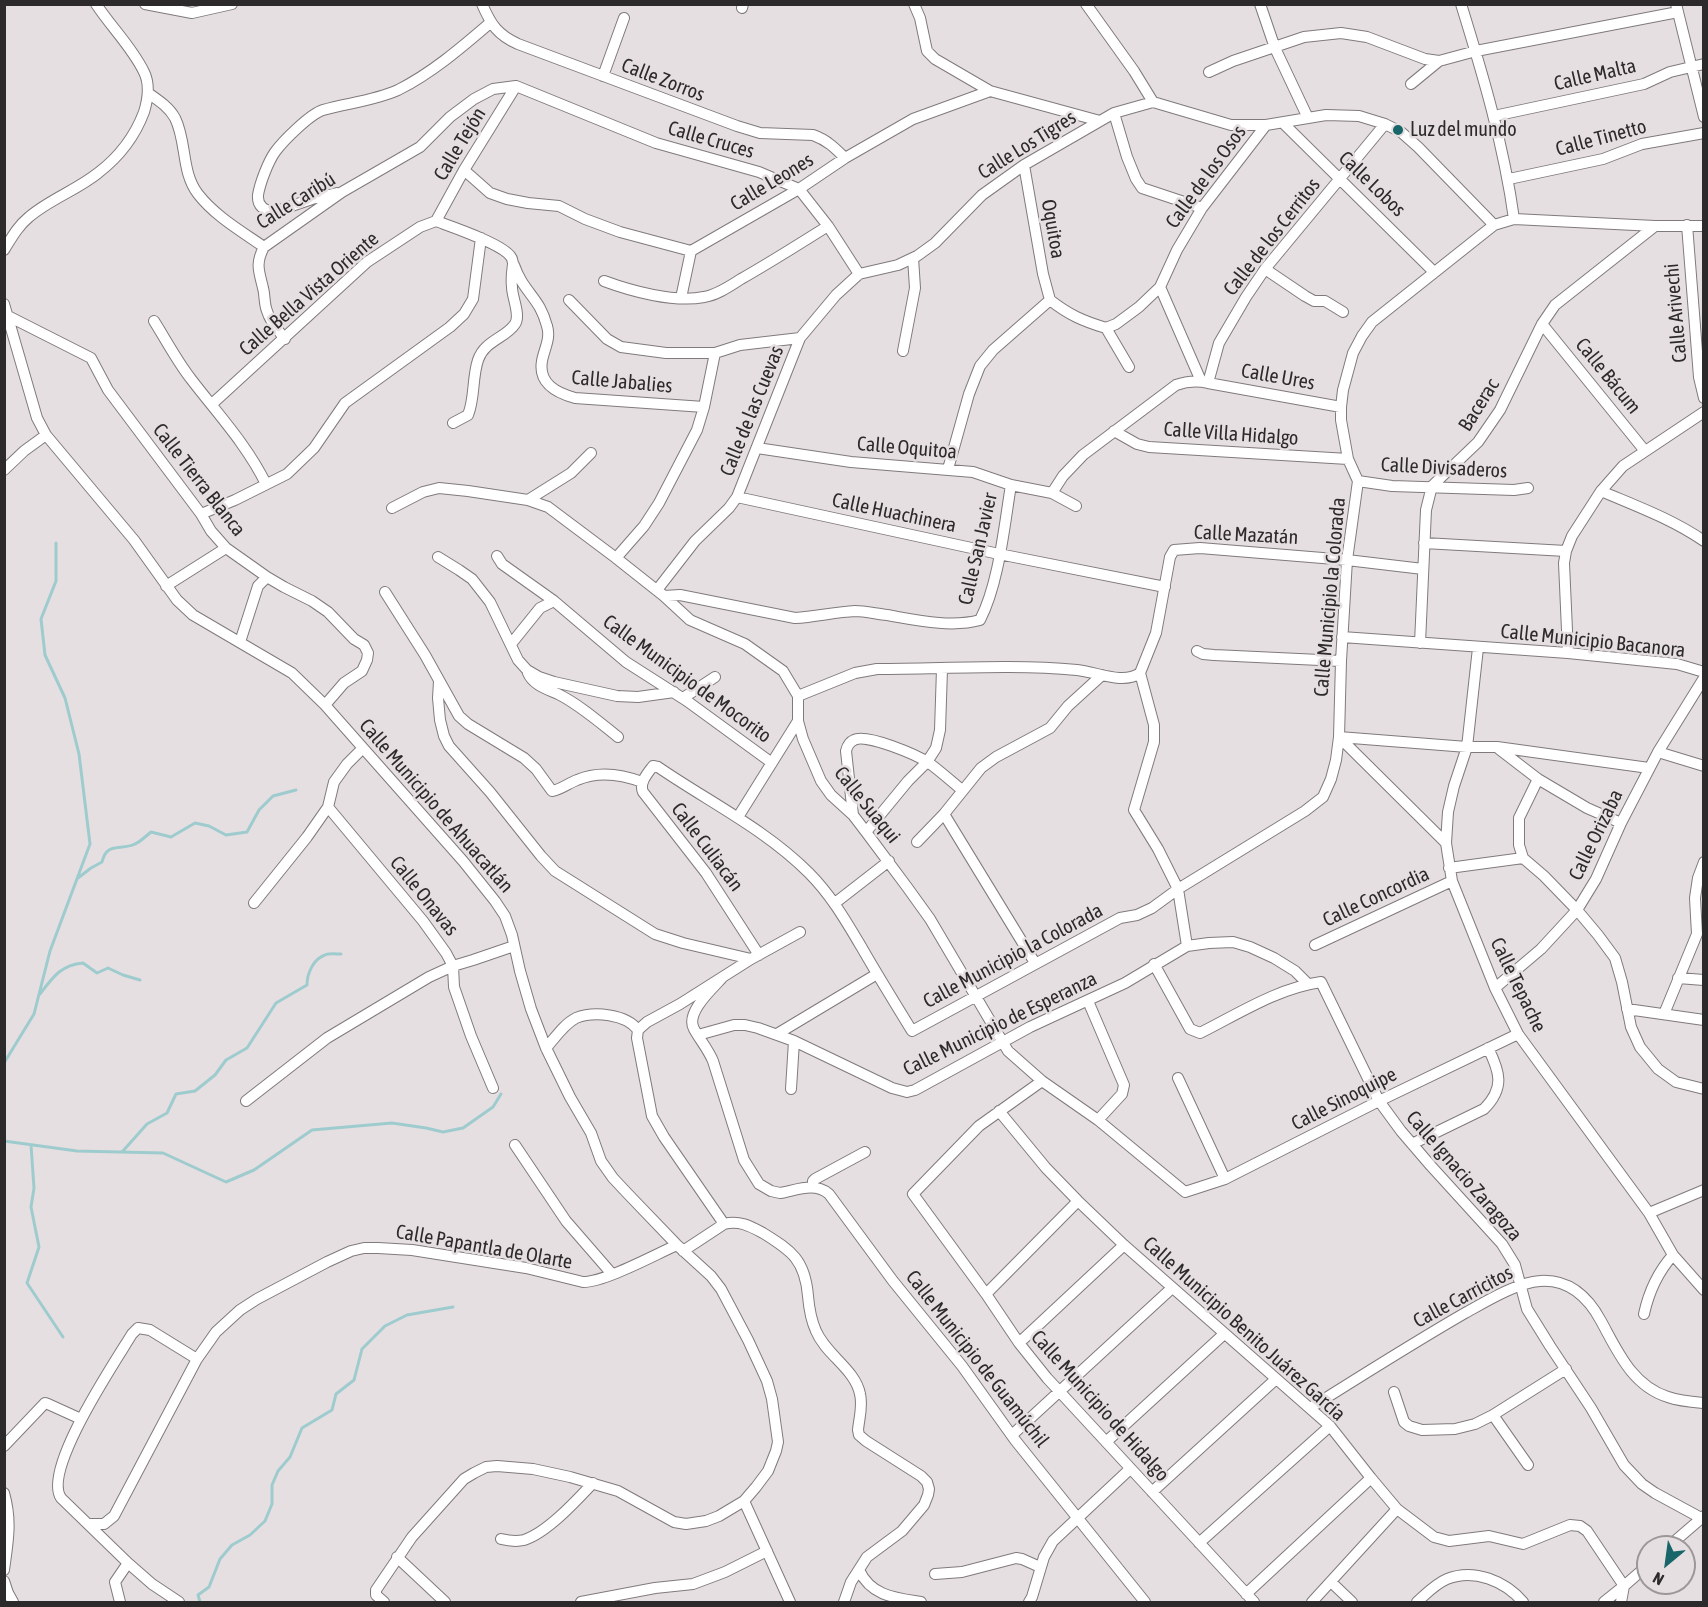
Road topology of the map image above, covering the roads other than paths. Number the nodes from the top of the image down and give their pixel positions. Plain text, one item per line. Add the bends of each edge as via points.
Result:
1 (96, 4) edge
2 (145, 4) edge
3 (232, 4) edge
4 (482, 4) edge
5 (914, 4) edge
6 (1086, 4) edge
7 (1260, 4) edge
8 (1461, 4) edge
9 (1677, 8) edge
10 (624, 18) dead end
11 (490, 23) junction
12 (1275, 48) junction
13 (1476, 51) junction
14 (1439, 61) junction
15 (1704, 64) edge
16 (1691, 67) junction
17 (1209, 72) dead end
18 (603, 76) junction
19 (1411, 84) dead end
20 (516, 86) junction
21 (990, 91) junction
22 (148, 93) junction
23 (1153, 102) junction
24 (1114, 113) junction
25 (1494, 116) junction
26 (1704, 117) edge
27 (1308, 118) junction
28 (1100, 121) junction
29 (1283, 123) junction
30 (1385, 124) junction
31 (1266, 125) junction
32 (1704, 133) edge
33 (845, 158) junction
34 (1023, 165) junction
35 (465, 170) junction
36 (1341, 178) junction
37 (1509, 179) junction
38 (799, 189) junction
39 (342, 192) junction
40 (1202, 208) junction
41 (1514, 219) junction
42 (436, 220) junction
43 (1494, 225) junction
44 (1687, 225) junction
45 (828, 226) junction
46 (1655, 226) junction
47 (1704, 226) edge
48 (481, 238) junction
49 (264, 247) junction
50 (4, 250) edge
51 (691, 250) junction
52 (913, 258) junction
53 (513, 263) junction
54 (1265, 269) junction
55 (1434, 272) junction
56 (859, 274) junction
57 (604, 281) dead end
58 (1161, 287) junction
59 (681, 298) junction
60 (569, 300) dead end
61 (1050, 300) junction
62 (4, 304) edge
63 (1343, 312) dead end
64 (8, 316) junction
65 (154, 321) dead end
66 (1542, 324) junction
67 (1106, 328) junction
68 (800, 338) junction
69 (285, 339) junction
70 (903, 351) dead end
71 (715, 353) junction
72 (1129, 367) dead end
73 (1204, 382) junction
74 (1704, 398) edge
75 (212, 404) junction
76 (704, 407) junction
77 (1341, 407) junction
78 (1704, 411) edge
79 (453, 423) dead end
80 (1114, 431) junction
81 (46, 435) junction
82 (757, 448) junction
83 (1645, 451) junction
84 (591, 453) dead end
85 (1348, 459) junction
86 (948, 469) junction
87 (4, 470) edge
88 (1358, 481) junction
89 (266, 484) junction
90 (1011, 485) junction
91 (1432, 486) junction
92 (1528, 488) dead end
93 (1601, 491) junction
94 (1052, 493) junction
95 (737, 497) junction
96 (528, 500) junction
97 (1076, 506) dead end
98 (392, 508) dead end
99 (201, 514) junction
100 (1704, 541) edge
101 (1424, 543) junction
102 (226, 548) junction
103 (1566, 551) junction
104 (999, 554) junction
105 (496, 556) dead end
106 (438, 557) dead end
107 (616, 558) junction
108 (1347, 560) junction
109 (1424, 568) junction
110 (267, 577) junction
111 (166, 586) junction
112 (1165, 587) junction
113 (385, 592) dead end
114 (660, 593) junction
115 (554, 601) junction
116 (1342, 637) junction
117 (240, 642) junction
118 (1420, 643) junction
119 (511, 644) junction
120 (1478, 648) junction
121 (1197, 651) dead end
122 (1568, 653) junction
123 (1341, 661) junction
124 (527, 669) junction
125 (942, 669) junction
126 (1704, 672) edge
127 (1140, 673) junction
128 (1102, 675) junction
129 (715, 677) dead end
130 (1704, 678) edge
131 (439, 681) junction
132 (678, 695) junction
133 (798, 696) junction
134 (325, 705) junction
135 (798, 721) junction
136 (618, 737) dead end
137 (1339, 737) junction
138 (1467, 747) junction
139 (1497, 747) junction
140 (363, 748) junction
141 (1658, 752) junction
142 (927, 762) junction
143 (772, 763) junction
144 (1704, 766) edge
145 (1649, 768) junction
146 (1538, 778) junction
147 (642, 782) junction
148 (962, 790) junction
149 (328, 807) junction
150 (944, 814) junction
151 (853, 815) junction
152 (738, 817) junction
153 (1621, 823) junction
154 (866, 832) junction
155 (917, 842) dead end
156 (1446, 843) junction
157 (1523, 858) junction
158 (889, 861) junction
159 (1704, 862) edge
160 (1449, 868) junction
161 (1452, 882) junction
162 (1178, 889) junction
163 (254, 903) dead end
164 (835, 903) junction
165 (1577, 910) junction
166 (800, 932) dead end
167 (1700, 935) edge
168 (1316, 945) dead end
169 (514, 946) junction
170 (1187, 946) junction
171 (755, 957) junction
172 (1035, 963) junction
173 (1154, 964) junction
174 (453, 966) junction
175 (877, 974) junction
176 (722, 978) junction
177 (1678, 978) junction
178 (1704, 980) edge
179 (1308, 984) junction
180 (1495, 988) junction
181 (976, 997) junction
182 (1088, 1001) junction
183 (1628, 1009) junction
184 (1664, 1014) junction
185 (1704, 1020) edge
186 (637, 1034) junction
187 (777, 1034) junction
188 (1518, 1034) junction
189 (698, 1035) junction
190 (794, 1041) junction
191 (1002, 1042) junction
192 (546, 1048) junction
193 (1488, 1048) junction
194 (1178, 1078) dead end
195 (1042, 1081) junction
196 (493, 1088) dead end
197 (792, 1089) dead end
198 (1704, 1089) edge
199 (246, 1101) dead end
200 (1379, 1101) junction
201 (999, 1111) junction
202 (1098, 1120) junction
203 (1412, 1144) junction
204 (515, 1145) dead end
205 (865, 1152) dead end
206 (1226, 1179) junction
207 (813, 1187) junction
208 (1704, 1190) edge
209 (1185, 1192) joint
210 (1078, 1202) junction
211 (1649, 1213) junction
212 (724, 1224) junction
213 (1124, 1245) junction
214 (680, 1248) junction
215 (1672, 1255) junction
216 (612, 1274) junction
217 (1521, 1286) junction
218 (1172, 1287) junction
219 (1704, 1290) edge
220 (986, 1294) junction
221 (1644, 1314) dead end
222 (1224, 1334) junction
223 (1019, 1343) junction
224 (197, 1359) junction
225 (1566, 1369) junction
226 (1276, 1379) junction
227 (1060, 1392) junction
228 (1394, 1392) dead end
229 (1704, 1403) edge
230 (1310, 1407) junction
231 (1493, 1415) junction
232 (81, 1419) junction
233 (1330, 1426) junction
234 (1012, 1436) junction
235 (1106, 1442) junction
236 (4, 1446) edge
237 (1528, 1465) dead end
238 (1130, 1469) junction
239 (1371, 1478) junction
240 (593, 1483) junction
241 (1152, 1492) junction
242 (4, 1493) edge
243 (744, 1501) junction
244 (1397, 1509) junction
245 (1078, 1517) junction
246 (1702, 1517) edge
247 (88, 1524) junction
248 (1682, 1535) edge
249 (501, 1539) dead end
250 (1198, 1543) junction
251 (767, 1551) junction
252 (398, 1557) junction
253 (128, 1563) junction
254 (1040, 1567) junction
255 (4, 1570) edge
256 (860, 1570) junction
257 (935, 1574) dead end
258 (1636, 1576) edge
259 (4, 1581) edge
260 (1331, 1582) junction
261 (1624, 1586) junction
262 (1250, 1598) edge
263 (786, 1600) edge
264 (1035, 1601) edge
265 (13, 1602) edge
266 (120, 1602) edge
267 (179, 1602) edge
268 (384, 1602) edge
269 (445, 1602) edge
270 (581, 1602) edge
271 (844, 1602) edge
272 (921, 1602) edge
273 (1145, 1602) edge
274 (1312, 1602) edge
275 (1352, 1602) edge
276 (1417, 1602) edge
277 (1523, 1602) edge
278 (1604, 1602) edge
279 (1621, 1602) edge

1 - 22 street via 145,73
2 - 3 street via 192,13
4 - 11 street, Calle Zorros
5 - 21 street via 927,51
6 - 23 street
7 - 12 street
8 - 13 street
9 - 13 street
9 - 16 street
10 - 18 street
11 - 18 street, Calle Zorros via 518,45
11 - 39 street via 417,79 351,105 320,111 300,126 269,162 258,201 267,212 274,212
12 - 14 street via 1304,37 1341,33 1367,37
12 - 17 street
12 - 27 street
13 - 14 street
13 - 25 street
14 - 19 street
15 - 16 street, Calle Malta
16 - 25 street, Calle Malta via 1644,84
16 - 26 street
18 - 33 street, Calle Zorros via 744,129 813,135 829,142
20 - 35 street, Calle Tejón
20 - 38 street, Calle Cruces via 656,143 759,172
20 - 39 street, Calle Caribú via 493,89 474,99 420,147
21 - 28 street
21 - 33 street, Calle Leones via 913,119
22 - 49 street, Calle Caribú via 176,119 190,179 198,193 226,220
22 - 50 street via 140,122 116,157 98,174 29,216
23 - 24 street, Calle Los Tigres
23 - 31 street via 1231,125
24 - 28 street, Calle Los Tigres
24 - 40 street via 1127,157 1142,188
25 - 37 street
27 - 29 street
27 - 30 street via 1359,116
28 - 34 street, Calle Los Tigres
29 - 31 street
29 - 36 street, Calle Lobos
30 - 36 street, Calle de los Cerritos
30 - 43 street via 1418,147
31 - 40 street, Calle de los Osos
32 - 37 street, Calle Tinetto via 1642,144 1602,159
33 - 38 street, Calle Leones
34 - 52 street, Calle Los Tigres via 982,195 935,243
34 - 61 street, Oquitoa
35 - 42 street, Calle Tejón
35 - 51 street via 490,193 559,206 620,232
36 - 54 street, Calle de los Cerritos
36 - 55 street, Calle Lobos
37 - 41 street
38 - 45 street, Calle Cruces
38 - 51 street, Calle Leones
39 - 49 street, Calle Caribú
40 - 58 street, Calle de los Osos
41 - 43 street, Calle Municipio la Colorada
41 - 46 street, Calle Municipio la Colorada
42 - 48 street, Calle Jabalies
42 - 69 street, Calle Bella Vista Oriente via 368,262
43 - 55 street, Calle Municipio la Colorada
44 - 46 street, Calle Municipio la Colorada
44 - 47 street, Calle Municipio la Colorada
44 - 74 street, Calle Arivechi
45 - 56 street, Calle Cruces
45 - 59 street via 724,289 704,297
46 - 66 street, Bacerac via 1555,305
48 - 53 street, Calle Jabalies via 504,250
48 - 89 street via 473,299 464,314 345,403 314,448 287,474
49 - 69 street via 258,269 267,311
51 - 59 street
52 - 56 street, Calle Los Tigres
52 - 70 street via 915,288
53 - 76 street, Calle Jabalies via 544,315 548,339 541,369 543,378 560,394
53 - 79 street via 515,324 484,348 476,368 468,415
54 - 63 street via 1314,301 1325,301
54 - 73 street, Calle de los Cerritos via 1234,315
55 - 77 street, Calle Municipio la Colorada via 1372,322 1362,336 1353,354
56 - 68 street, Calle Los Tigres
57 - 59 street via 629,290
58 - 67 street, Calle de los Osos
58 - 73 street
60 - 71 street via 606,339 621,347 666,353
61 - 67 street via 1065,312
61 - 86 street via 980,366
62 - 64 street, Calle Municipio de Ahuacatlán
64 - 81 street, Calle Municipio de Ahuacatlán via 37,418
64 - 99 street, Calle Tierra Blanca via 91,358 108,390
65 - 75 street via 190,378
66 - 83 street, Calle Bácum
66 - 91 street, Bacerac via 1500,410 1478,442
67 - 72 street
68 - 71 street via 740,345
68 - 82 street, Calle de las Cuevas
69 - 75 street, Calle Bella Vista Oriente
71 - 76 street
73 - 77 street, Calle Ures
73 - 80 street via 1176,385
75 - 89 street
76 - 107 street via 697,430 659,503
77 - 85 street, Calle Municipio la Colorada
78 - 83 street
80 - 85 street, Calle Villa Hidalgo via 1149,447
80 - 94 street via 1083,455
81 - 87 street
81 - 111 street, Calle Municipio de Ahuacatlán via 134,540
82 - 86 street, Calle Oquitoa via 851,462
82 - 95 street, Calle de las Cuevas
83 - 93 street via 1623,466
84 - 96 street via 571,473
85 - 88 street, Calle Municipio la Colorada
86 - 90 street, Calle Oquitoa via 973,472
88 - 91 street, Calle Divisaderos
88 - 108 street, Calle Municipio la Colorada
89 - 99 street
90 - 94 street, Calle Oquitoa
90 - 104 street, Calle San Javier
91 - 92 street, Calle Divisaderos
91 - 101 street
93 - 100 street via 1662,517
93 - 103 street
94 - 97 street, Calle Oquitoa
95 - 104 street, Calle Huachinera
95 - 114 street via 695,540
96 - 98 street via 439,488
96 - 107 street via 548,507
99 - 102 street, Calle Tierra Blanca
101 - 103 street
101 - 109 street
102 - 110 street, Calle Tierra Blanca
102 - 111 street
103 - 122 street
104 - 112 street, Calle Huachinera
104 - 114 street, Calle San Javier via 988,605 980,620 968,624 856,611 795,618
105 - 115 street, Calle Municipio de Mocorito
106 - 119 street via 472,579 490,602
107 - 114 street
108 - 109 street, Calle Mazatán
108 - 112 street, Calle Mazatán via 1200,548 1174,550
108 - 116 street, Calle Municipio la Colorada
109 - 118 street
110 - 117 street via 258,586
110 - 134 street, Calle Tierra Blanca via 328,612 368,652 362,671 344,683
111 - 117 street, Calle Municipio de Ahuacatlán via 193,615
112 - 127 street via 1156,633
113 - 131 street
114 - 133 street via 690,620 745,644 783,671
115 - 119 street via 540,608
115 - 132 street, Calle Municipio de Mocorito via 626,662
116 - 118 street
116 - 123 street, Calle Municipio la Colorada
117 - 134 street, Calle Municipio de Ahuacatlán via 292,673
118 - 120 street, Calle Municipio Bacanora
119 - 124 street
120 - 122 street, Calle Municipio Bacanora
120 - 138 street, Calle Tepache
121 - 123 street
122 - 126 street, Calle Municipio Bacanora via 1677,664
123 - 137 street, Calle Municipio la Colorada
124 - 132 street via 554,682 617,696
124 - 136 street via 537,685 561,695
125 - 128 street via 1048,668
125 - 133 street via 855,673
125 - 142 street via 940,730 936,748
127 - 128 street via 1124,678
127 - 162 street via 1154,725 1154,742 1134,810
128 - 148 street via 1050,728 996,757
129 - 132 street
130 - 141 street, Calle Orizaba
131 - 147 street via 462,720 524,758 552,791 591,776 620,775
131 - 171 street via 440,720 449,746 555,871 655,934
132 - 143 street, Calle Municipio de Mocorito
133 - 135 street, Calle Suaqui
134 - 140 street, Calle Municipio de Ahuacatlán
135 - 143 street
135 - 151 street, Calle Suaqui via 821,781
137 - 138 street
137 - 156 street
137 - 162 street, Calle Municipio la Colorada via 1336,760 1323,797
138 - 139 street
138 - 156 street, Calle Tepache via 1448,812
139 - 145 street
139 - 146 street
140 - 149 street via 334,782
140 - 169 street, Calle Municipio de Ahuacatlán via 495,902 505,916
141 - 144 street
141 - 145 street, Calle Orizaba
142 - 148 street
142 - 151 street via 865,738 848,744
142 - 154 street
143 - 152 street
145 - 153 street, Calle Orizaba
146 - 153 street via 1587,808
146 - 157 street via 1519,818 1518,845
147 - 152 street via 654,765
147 - 171 street, Calle Culiacán via 643,792 706,873
148 - 150 street
149 - 163 street
149 - 174 street, Calle Onavas via 423,921
150 - 155 street
150 - 172 street
151 - 154 street, Calle Suaqui
152 - 164 street via 800,864
153 - 165 street, Calle Orizaba
154 - 158 street, Calle Suaqui
156 - 160 street, Calle Tepache
157 - 160 street, Calle Concordia
157 - 165 street
158 - 164 street
158 - 181 street, Calle Suaqui via 930,919
159 - 167 street via 1695,898
160 - 161 street, Calle Tepache
161 - 168 street, Calle Concordia
161 - 180 street, Calle Tepache
162 - 170 street
162 - 172 street, Calle Municipio la Colorada via 1152,908 1120,918
164 - 175 street
165 - 180 street, Calle Orizaba via 1541,949
165 - 183 street via 1615,958
166 - 171 street
167 - 177 street
169 - 174 street
169 - 192 street, Calle Municipio de Ahuacatlán
170 - 173 street, Calle Municipio de Esperanza
170 - 179 street, Calle Municipio de Esperanza via 1233,942 1250,946 1295,971
171 - 176 street
172 - 181 street, Calle Municipio la Colorada
173 - 179 street via 1190,1029 1200,1033
173 - 182 street, Calle Municipio de Esperanza
174 - 196 street, Calle Onavas via 454,987
174 - 199 street via 327,1038
175 - 181 street, Calle Municipio la Colorada via 912,1031
175 - 187 street
176 - 186 street via 647,1022
176 - 189 street via 694,1013 692,1027
177 - 178 street
177 - 184 street
179 - 200 street, Calle Ignacio Zaragoza via 1321,982
180 - 188 street, Calle Tepache
181 - 191 street, Calle Suaqui
182 - 191 street, Calle Municipio de Esperanza
182 - 202 street via 1124,1085 1122,1094
183 - 184 street
183 - 198 street via 1640,1047 1658,1069 1676,1082
184 - 185 street
186 - 192 street via 633,1024 625,1020 590,1015 575,1019
186 - 212 street via 652,1116
187 - 189 street, Calle Municipio de Esperanza via 734,1025
187 - 190 street, Calle Municipio de Esperanza
188 - 193 street, Calle Sinoquipe
188 - 211 street, Calle Tepache
189 - 207 street via 709,1050 744,1160 759,1184 780,1193
190 - 191 street, Calle Municipio de Esperanza via 907,1092
190 - 197 street
191 - 195 street, Calle Suaqui
192 - 214 street, Calle Municipio de Ahuacatlán via 607,1170
193 - 200 street, Calle Sinoquipe
193 - 203 street via 1499,1078 1492,1101 1484,1110
194 - 206 street
195 - 201 street
195 - 202 street, Calle Suaqui
200 - 203 street, Calle Ignacio Zaragoza
200 - 206 street, Calle Sinoquipe
201 - 210 street, Calle Municipio Benito Juárez García
201 - 220 street, Calle Municipio de Hidalgo via 969,1135 912,1194
202 - 209 street, Calle Suaqui
203 - 217 street, Calle Ignacio Zaragoza via 1502,1244 1515,1265
204 - 216 street via 566,1221
205 - 207 street via 815,1179
206 - 209 street, Calle Sinoquipe
207 - 234 street, Calle Municipio de Guamúchil via 829,1194
208 - 211 street
210 - 213 street, Calle Municipio Benito Juárez García
210 - 220 street
211 - 215 street, Calle Tepache
212 - 214 street, Calle Papantla de Olarte
212 - 256 street via 747,1225 797,1257 806,1275 815,1330 853,1378 860,1393 859,1435 927,1482 924,1505 902,1531 867,1557
213 - 218 street, Calle Municipio Benito Juárez García
213 - 223 street
214 - 216 street, Calle Papantla de Olarte
214 - 243 street, Calle Municipio de Ahuacatlán via 711,1276 725,1297 753,1350 772,1399 776,1451 762,1480
215 - 219 street, Calle Tepache
215 - 221 street via 1657,1276
216 - 224 street, Calle Papantla de Olarte via 583,1282 453,1256 364,1248 327,1262 256,1299 216,1332
217 - 225 street, Calle Ignacio Zaragoza via 1527,1309
217 - 229 street, Calle Carricitos via 1533,1281 1555,1281 1576,1290 1591,1304 1618,1353 1639,1380 1668,1398
217 - 230 street, Calle Carricitos via 1434,1330
218 - 222 street, Calle Municipio Benito Juárez García
218 - 227 street
220 - 223 street, Calle Municipio de Hidalgo
222 - 226 street, Calle Municipio Benito Juárez García
222 - 235 street
223 - 227 street, Calle Municipio de Hidalgo
224 - 232 street via 150,1330 138,1328
224 - 247 street, Calle Papantla de Olarte via 114,1516 104,1524
225 - 231 street
225 - 246 street, Calle Ignacio Zaragoza via 1632,1475 1655,1493
226 - 230 street, Calle Municipio Benito Juárez García
226 - 241 street
227 - 234 street
227 - 235 street, Calle Municipio de Hidalgo
228 - 231 street via 1404,1422 1415,1429 1455,1429
230 - 233 street, Calle Municipio Benito Juárez García
231 - 237 street
232 - 236 street via 45,1403
232 - 247 street via 59,1471 57,1491
233 - 239 street, Calle Municipio Benito Juárez García
233 - 250 street
234 - 245 street, Calle Municipio de Guamúchil
235 - 238 street, Calle Municipio de Hidalgo
238 - 241 street, Calle Municipio de Hidalgo
238 - 245 street
239 - 244 street, Calle Municipio Benito Juárez García
239 - 262 street
240 - 243 street, Calle Municipio de Ahuacatlán via 618,1491 674,1522 686,1524 719,1516
240 - 249 street via 538,1533 524,1540
240 - 252 street, Calle Municipio de Ahuacatlán via 533,1469 486,1467 453,1491
241 - 250 street, Calle Municipio de Hidalgo
242 - 255 street via 10,1539
243 - 251 street
244 - 260 street
244 - 261 street, Calle Municipio Benito Juárez García via 1434,1537 1449,1541 1489,1536 1522,1544 1569,1525 1580,1526
245 - 254 street via 1053,1540
245 - 273 street, Calle Municipio de Guamúchil
246 - 248 street
247 - 253 street
250 - 262 street, Calle Municipio de Hidalgo
251 - 263 street
251 - 270 street via 693,1584
252 - 268 street, Calle Municipio de Ahuacatlán via 376,1590
252 - 269 street
253 - 266 street via 115,1582
253 - 267 street
254 - 257 street via 1016,1558 969,1571
254 - 264 street
256 - 271 street via 846,1591
256 - 272 street via 879,1592
258 - 261 street
259 - 265 street
260 - 274 street
260 - 275 street
261 - 278 street
261 - 279 street
276 - 277 street via 1447,1579 1472,1575 1496,1582

